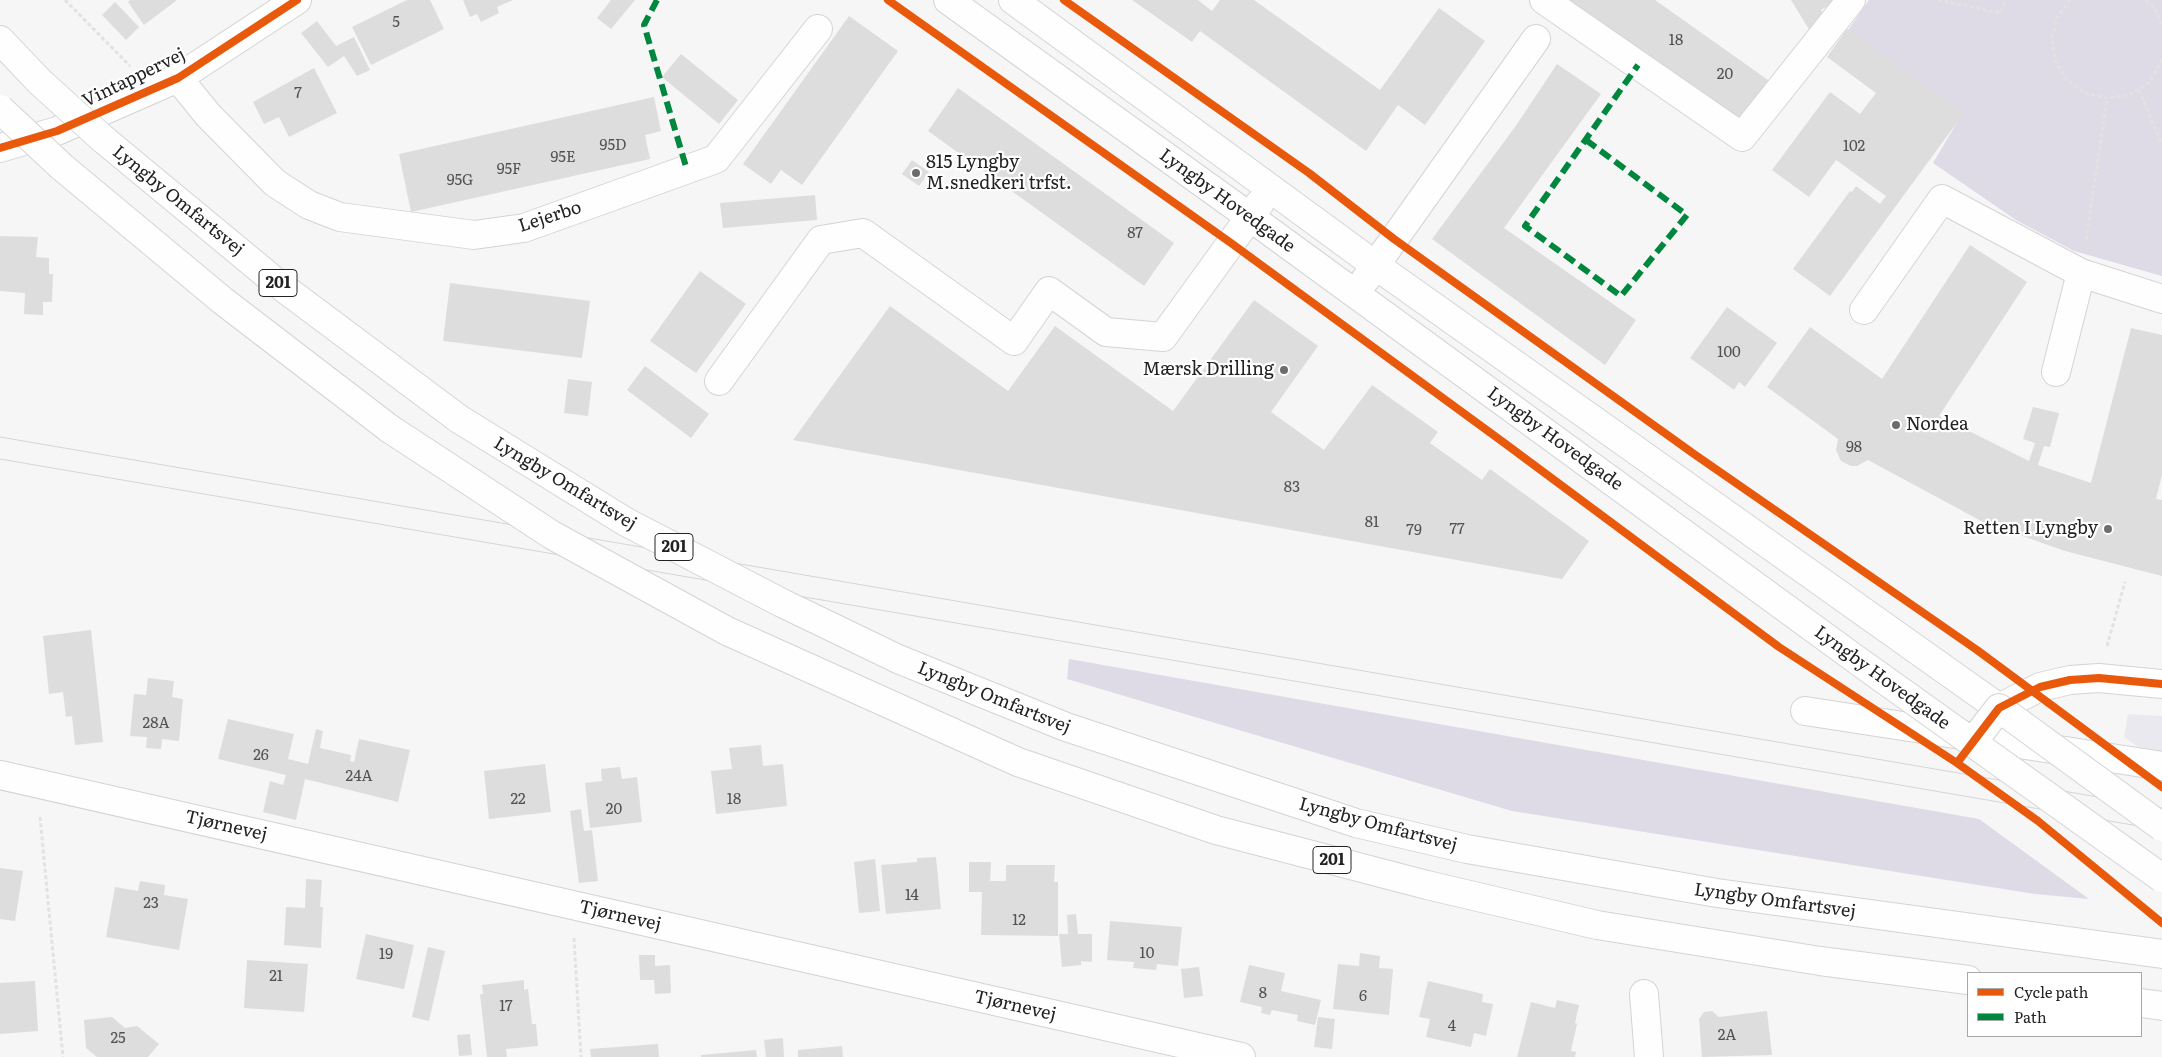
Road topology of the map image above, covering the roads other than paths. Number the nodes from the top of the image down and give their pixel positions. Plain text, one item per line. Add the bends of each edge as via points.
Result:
1 (297, 0) edge
2 (948, 0) edge
3 (1544, 0) edge
4 (1851, 0) edge
5 (1020, 5) edge
6 (818, 29) dead end
7 (1536, 39) dead end
8 (0, 40) edge
9 (1004, 40) junction
10 (178, 78) junction
11 (0, 109) edge
12 (0, 148) edge
13 (1270, 189) junction
14 (1250, 217) junction
15 (1375, 265) junction
16 (2080, 272) junction
17 (1355, 294) junction
18 (2162, 299) edge
19 (1864, 310) dead end
20 (2056, 372) dead end
21 (719, 381) dead end
22 (2162, 684) edge
23 (1999, 708) junction
24 (1805, 711) dead end
25 (1972, 744) junction
26 (2162, 766) edge
27 (0, 775) edge
28 (2162, 827) edge
29 (2162, 878) edge
30 (2162, 954) edge
31 (1967, 980) edge
32 (1644, 994) dead end
33 (2142, 1004) edge
34 (2162, 1006) edge
35 (1241, 1057) edge
36 (1649, 1057) edge

1 - 10 main road, Vintappervej
2 - 9 main road, Lyngby Hovedgade
3 - 4 main road via 1742,137
5 - 9 main road
5 - 13 main road, Lyngby Hovedgade
6 - 10 main road, Lejerbo via 716,159 524,228 474,235 340,216 309,205 275,183 208,115
7 - 15 main road
8 - 30 main road, Lyngby Omfartsvej / 201, bridge via 103,140 277,283 459,419 626,522 898,659 1066,727 1356,822 1458,847 1717,893
9 - 14 main road, Lyngby Hovedgade
10 - 12 main road, Vintappervej via 57,131
11 - 31 main road, 201, bridge via 62,167 223,301 390,429 552,535 727,630 1018,762 1216,830 1597,925 1820,961
13 - 14 main road
13 - 15 main road, Lyngby Hovedgade
14 - 17 main road, Lyngby Hovedgade
14 - 21 main road via 1163,337 1106,332 1049,291 1014,341 864,233 821,240
15 - 17 main road
15 - 23 main road, Lyngby Hovedgade
16 - 18 main road
16 - 19 main road via 1942,199
16 - 20 main road
17 - 25 main road, Lyngby Hovedgade, bridge
22 - 23 main road via 2099,678 2070,680 2040,687
23 - 25 main road, bridge
23 - 28 main road, Lyngby Hovedgade, bridge
24 - 26 main road
25 - 29 main road, Lyngby Hovedgade, bridge
27 - 35 main road, Tjørnevej
32 - 36 main road
33 - 34 main road

